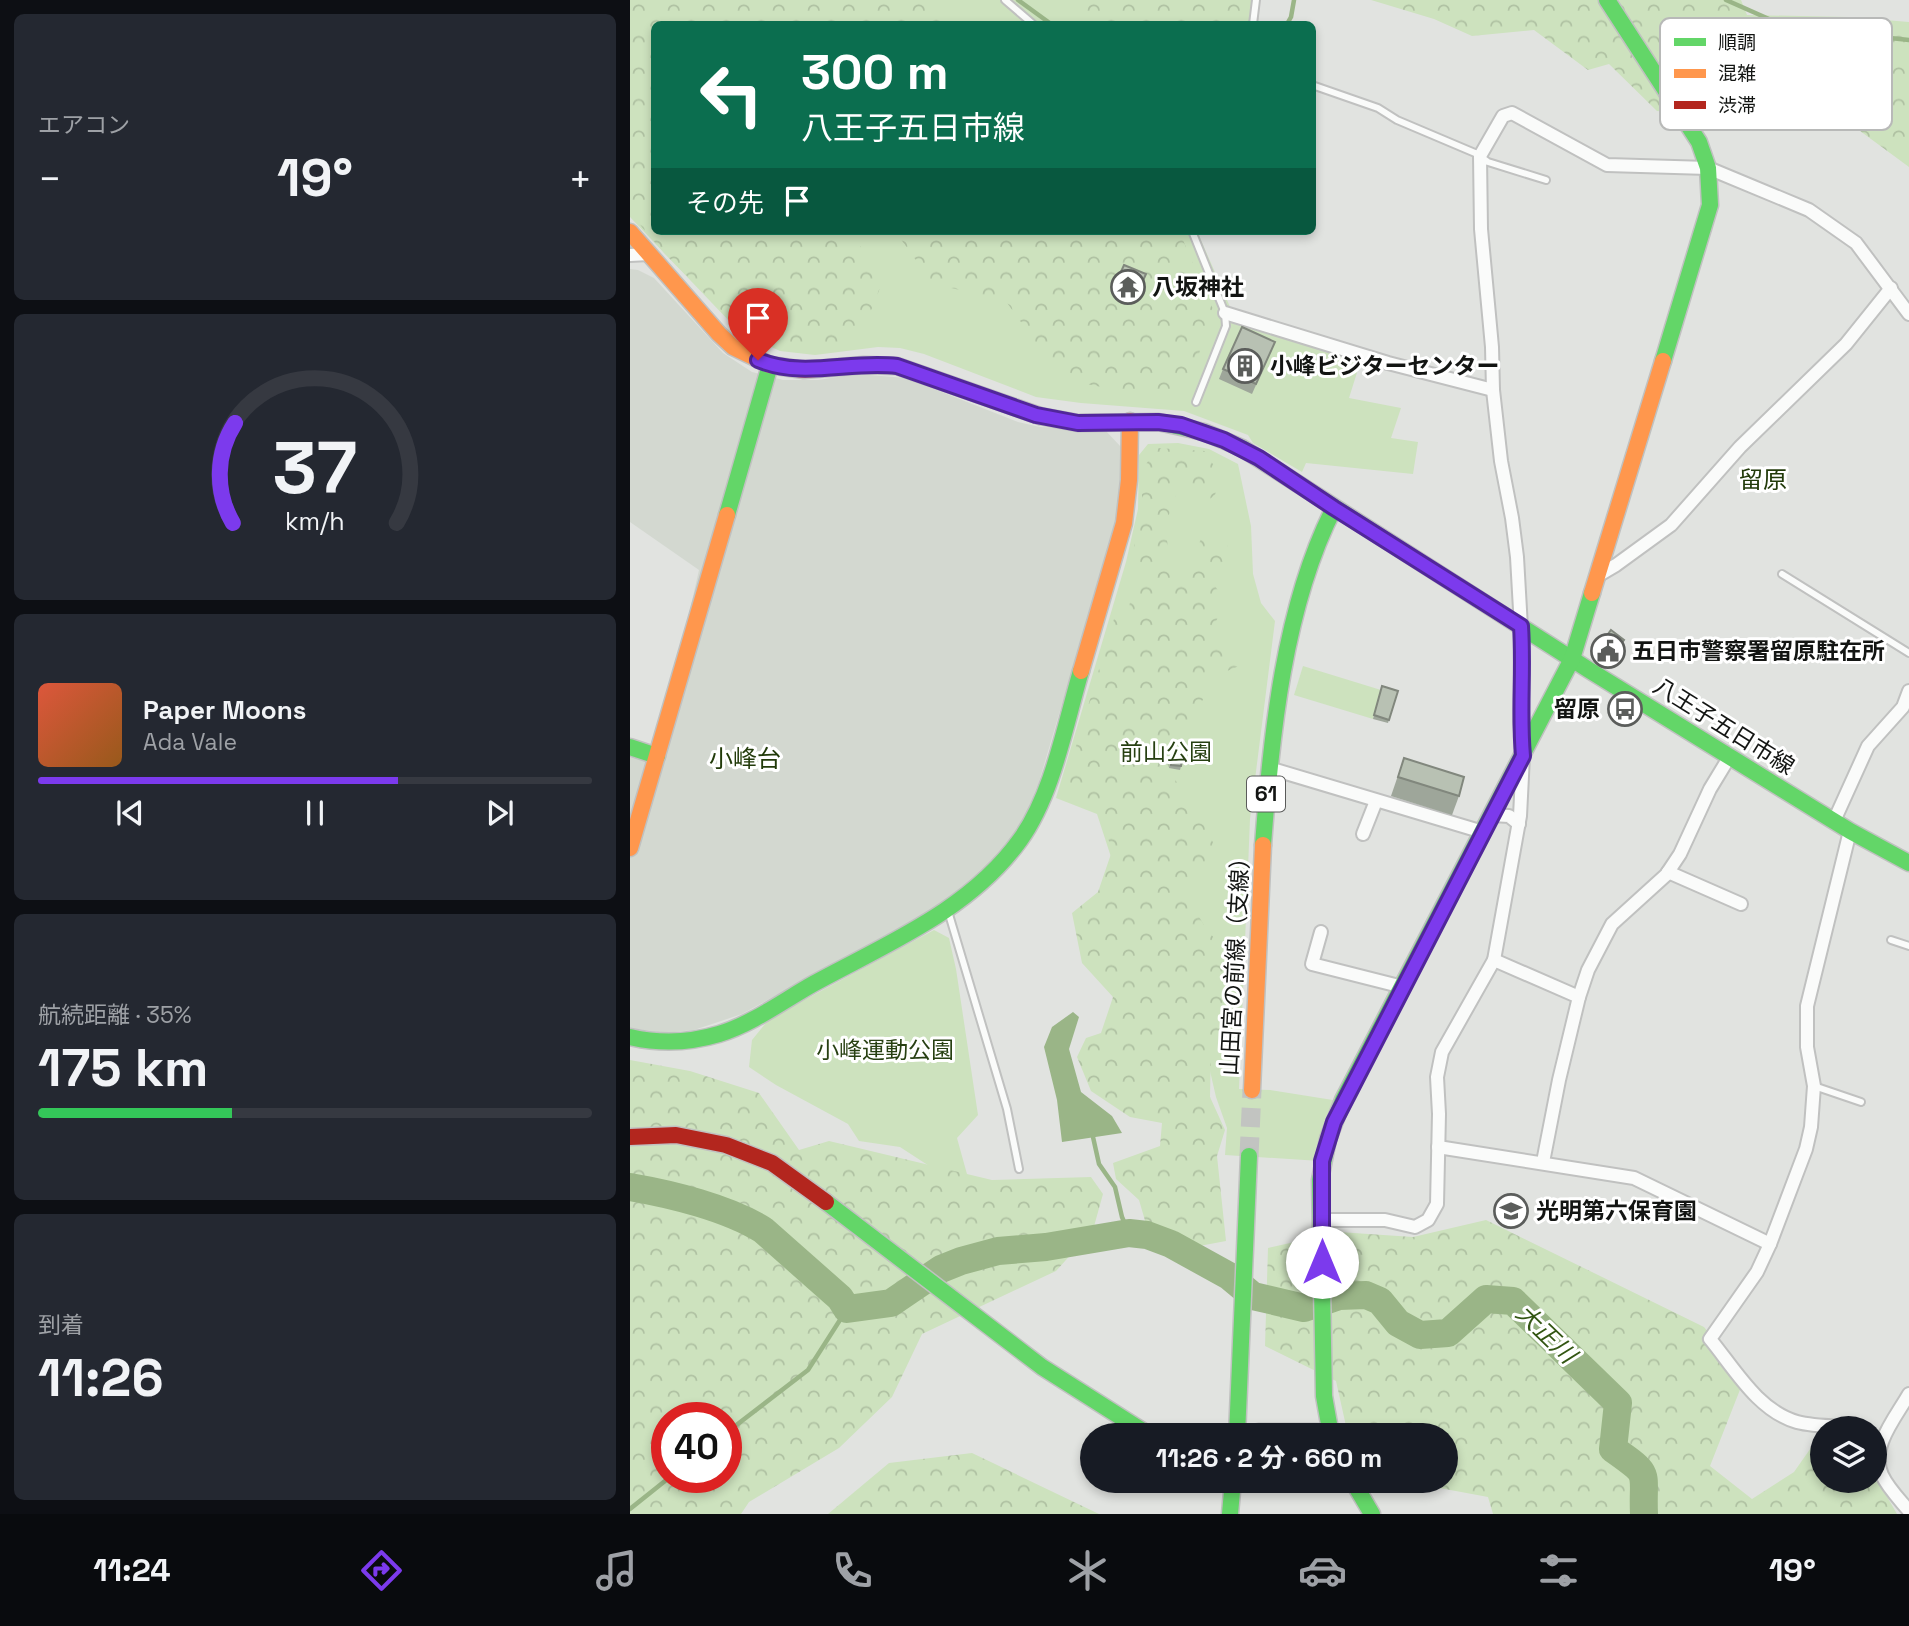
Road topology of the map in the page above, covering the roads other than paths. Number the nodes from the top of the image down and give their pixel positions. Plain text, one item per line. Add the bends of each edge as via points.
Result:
1 (1005, 0) edge
2 (1256, 0) edge
3 (1606, 0) edge
4 (1030, 21) edge
5 (1253, 21) edge
6 (1660, 81) edge
7 (1316, 86) edge
8 (1693, 130) edge
9 (1480, 156) junction
10 (1708, 168) junction
11 (1546, 180) dead end
12 (630, 232) edge
13 (1194, 235) edge
14 (649, 254) junction
15 (630, 255) edge
16 (1891, 288) junction
17 (1225, 313) junction
18 (1909, 314) edge
19 (770, 365) junction
20 (1493, 390) junction
21 (1196, 402) dead end
22 (1130, 421) junction
23 (1334, 508) junction
24 (1782, 574) dead end
25 (1599, 575) junction
26 (1521, 626) junction
27 (1909, 653) edge
28 (1572, 659) junction
29 (1909, 691) edge
30 (1906, 708) edge
31 (630, 747) edge
32 (657, 756) junction
33 (1523, 756) junction
34 (1730, 756) junction
35 (1269, 768) junction
36 (1376, 801) junction
37 (1492, 815) junction
38 (1834, 821) junction
39 (1519, 824) junction
40 (1850, 831) junction
41 (1483, 832) junction
42 (1363, 834) dead end
43 (630, 848) edge
44 (1909, 863) edge
45 (1668, 872) junction
46 (1741, 904) dead end
47 (947, 909) junction
48 (1321, 932) dead end
49 (1891, 940) dead end
50 (1909, 946) edge
51 (1494, 960) junction
52 (1403, 987) junction
53 (1579, 997) junction
54 (630, 1037) edge
55 (1814, 1086) junction
56 (1252, 1090) tunnel mouth
57 (1861, 1102) dead end
58 (630, 1137) edge
59 (1438, 1147) junction
60 (1249, 1156) tunnel mouth
61 (1543, 1162) junction
62 (1019, 1169) dead end
63 (1322, 1220) junction
64 (1770, 1244) junction
65 (1909, 1394) edge
66 (1887, 1422) edge
67 (1130, 1423) edge
68 (1239, 1423) edge
69 (1329, 1423) edge
70 (1810, 1423) edge
71 (1887, 1482) edge
72 (1232, 1493) edge
73 (1360, 1493) edge
74 (1909, 1511) edge
75 (1230, 1514) edge
76 (1372, 1514) edge

1 - 4 lane
2 - 5 lane
3 - 6 street
7 - 9 lane via 1378,108
8 - 10 street
9 - 10 street via 1503,117 1512,113 1607,165
9 - 11 lane
9 - 20 street
10 - 16 street via 1809,209 1856,243
10 - 25 street via 1709,212
12 - 14 street, 八王子五日市線
13 - 17 lane
14 - 15 street
14 - 19 street, 八王子五日市線 via 726,340
16 - 18 street
16 - 25 street via 1846,344 1740,447 1671,525
17 - 20 street
17 - 21 lane via 1226,326
19 - 22 street, 八王子五日市線 via 804,370 897,366 1036,415 1078,423
19 - 32 street
20 - 26 street via 1514,531
22 - 23 street, 八王子五日市線 via 1181,425 1224,440
22 - 47 street via 1124,523 1044,796 1004,862
23 - 26 street, 八王子五日市線
23 - 35 street, 山田宮の前線（支線） / 61 via 1314,553 1295,621
24 - 27 lane
25 - 28 street
26 - 28 street, 八王子五日市線
26 - 33 street
28 - 33 street
28 - 34 street, 八王子五日市線
29 - 30 street
30 - 38 street via 1868,746
31 - 32 street
32 - 43 street
33 - 37 street
33 - 39 street
34 - 38 street, 八王子五日市線
34 - 45 street
35 - 36 street
35 - 56 street, 山田宮の前線（支線） / 61
36 - 41 street
36 - 42 street
37 - 39 street via 1509,816
37 - 41 street
38 - 40 street, 八王子五日市線
39 - 51 street
40 - 44 street, 八王子五日市線
40 - 55 street via 1807,1006 1807,1047
41 - 52 street
45 - 46 street
45 - 53 street via 1612,924
47 - 54 street via 730,1030 680,1042
47 - 62 lane via 1007,1110
48 - 52 street via 1312,964
49 - 50 lane
51 - 53 street
51 - 59 street via 1441,1052
52 - 63 street via 1328,1138 1320,1180
53 - 61 street
55 - 57 lane
55 - 64 street via 1806,1150
58 - 67 street via 702,1139 772,1163 1042,1367
59 - 61 street
59 - 63 street via 1437,1204 1428,1220 1415,1227 1385,1220
60 - 68 street
61 - 64 street via 1634,1178
63 - 69 street via 1324,1396
64 - 70 street via 1757,1272 1710,1339 1758,1398 1774,1411
65 - 66 street
71 - 74 street
72 - 75 street
73 - 76 street

